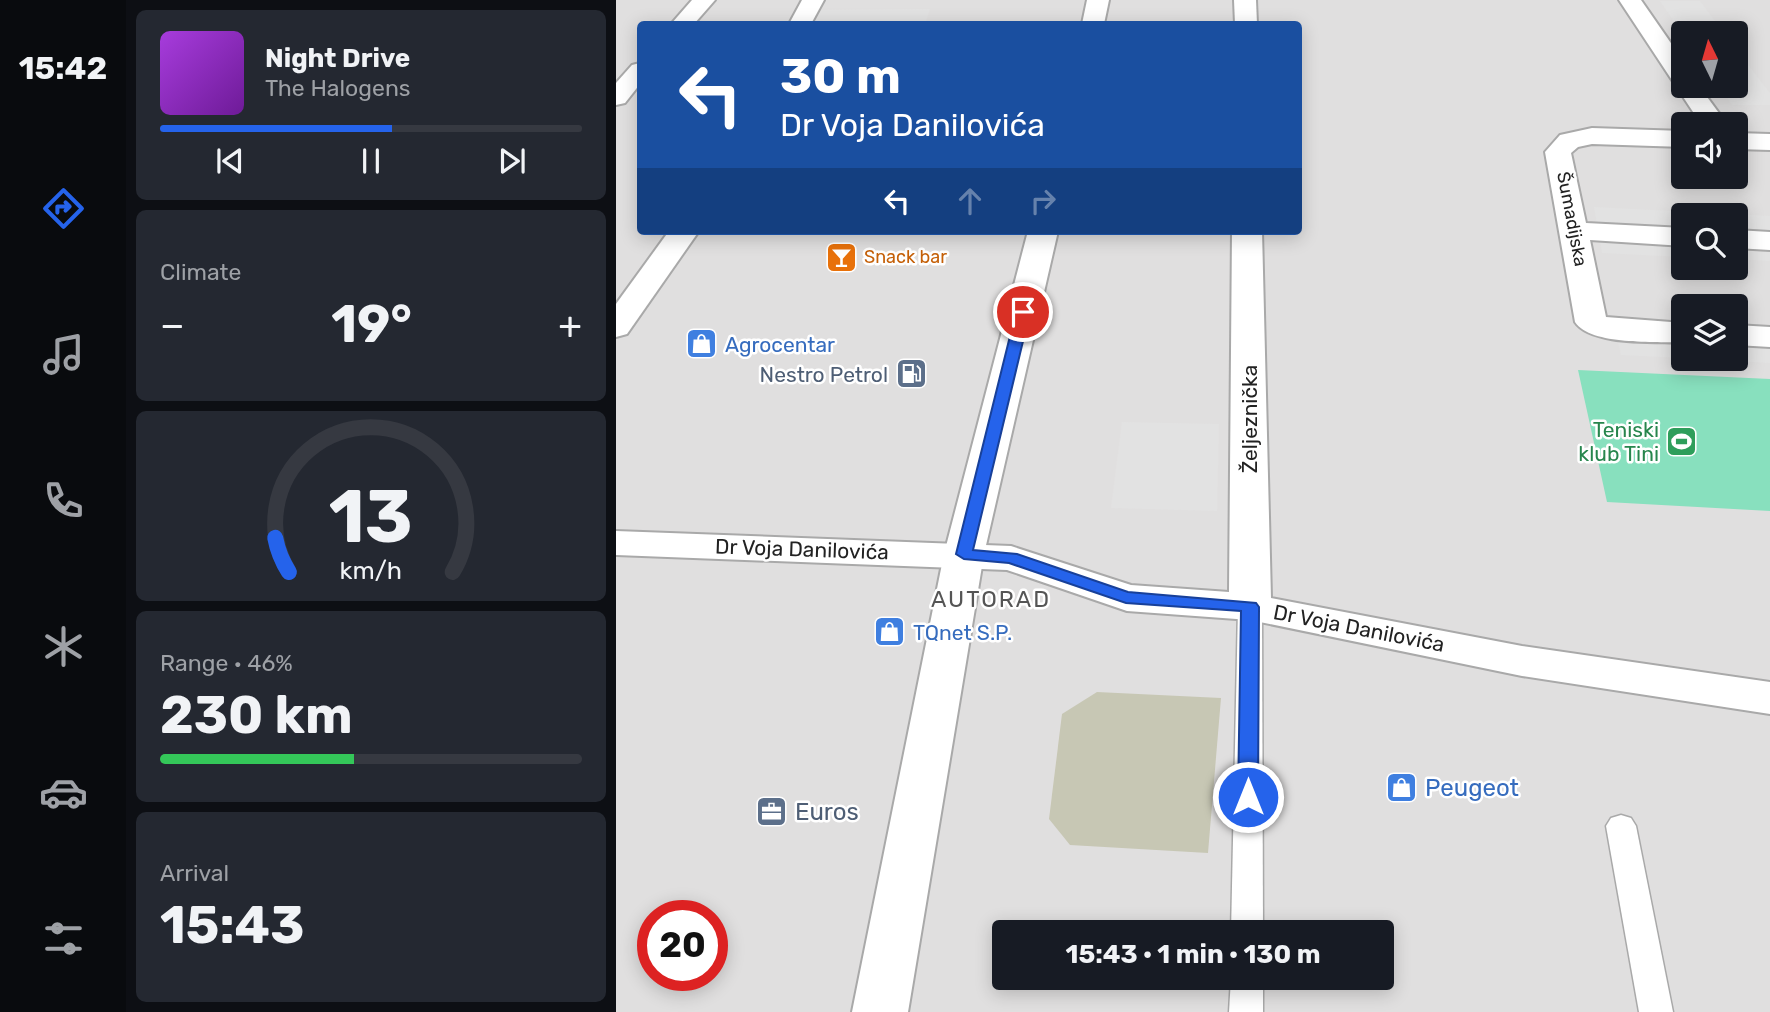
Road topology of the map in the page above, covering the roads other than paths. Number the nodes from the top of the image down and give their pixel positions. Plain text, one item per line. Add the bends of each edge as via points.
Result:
1 (704, 0) edge
2 (813, 0) edge
3 (1098, 0) edge
4 (1245, 0) edge
5 (1630, 0) edge
6 (685, 21) edge
7 (802, 21) edge
8 (1094, 21) edge
9 (1246, 21) edge
10 (1671, 61) edge
11 (637, 73) edge
12 (616, 97) edge
13 (1671, 139) edge
14 (1748, 141) edge
15 (1770, 142) edge
16 (1576, 231) junction
17 (681, 235) edge
18 (1042, 235) edge
19 (1248, 235) edge
20 (1671, 236) edge
21 (1748, 240) edge
22 (1770, 241) edge
23 (616, 327) edge
24 (1671, 331) edge
25 (1748, 336) edge
26 (1770, 337) edge
27 (616, 542) edge
28 (964, 554) junction
29 (1250, 607) junction
30 (1770, 698) edge
31 (1621, 826) dead end
32 (1247, 920) edge
33 (1247, 990) edge
34 (880, 1012) edge
35 (1246, 1012) edge
36 (1656, 1012) edge

1 - 6 street
2 - 7 street
3 - 8 street
4 - 9 street
5 - 10 street
11 - 12 street
13 - 16 street, Šumadijska via 1592,136 1569,141 1558,152
14 - 15 street
16 - 20 street
16 - 24 street, Šumadijska via 1591,322 1602,328
17 - 23 street
18 - 28 street
19 - 29 street, Željeznička
21 - 22 street
25 - 26 street
27 - 28 street, Dr Voja Danilovića
28 - 29 street, Dr Voja Danilovića via 1011,558 1126,598
28 - 34 street
29 - 30 street, Dr Voja Danilovića via 1522,661
29 - 32 lane
31 - 36 lane
33 - 35 lane

